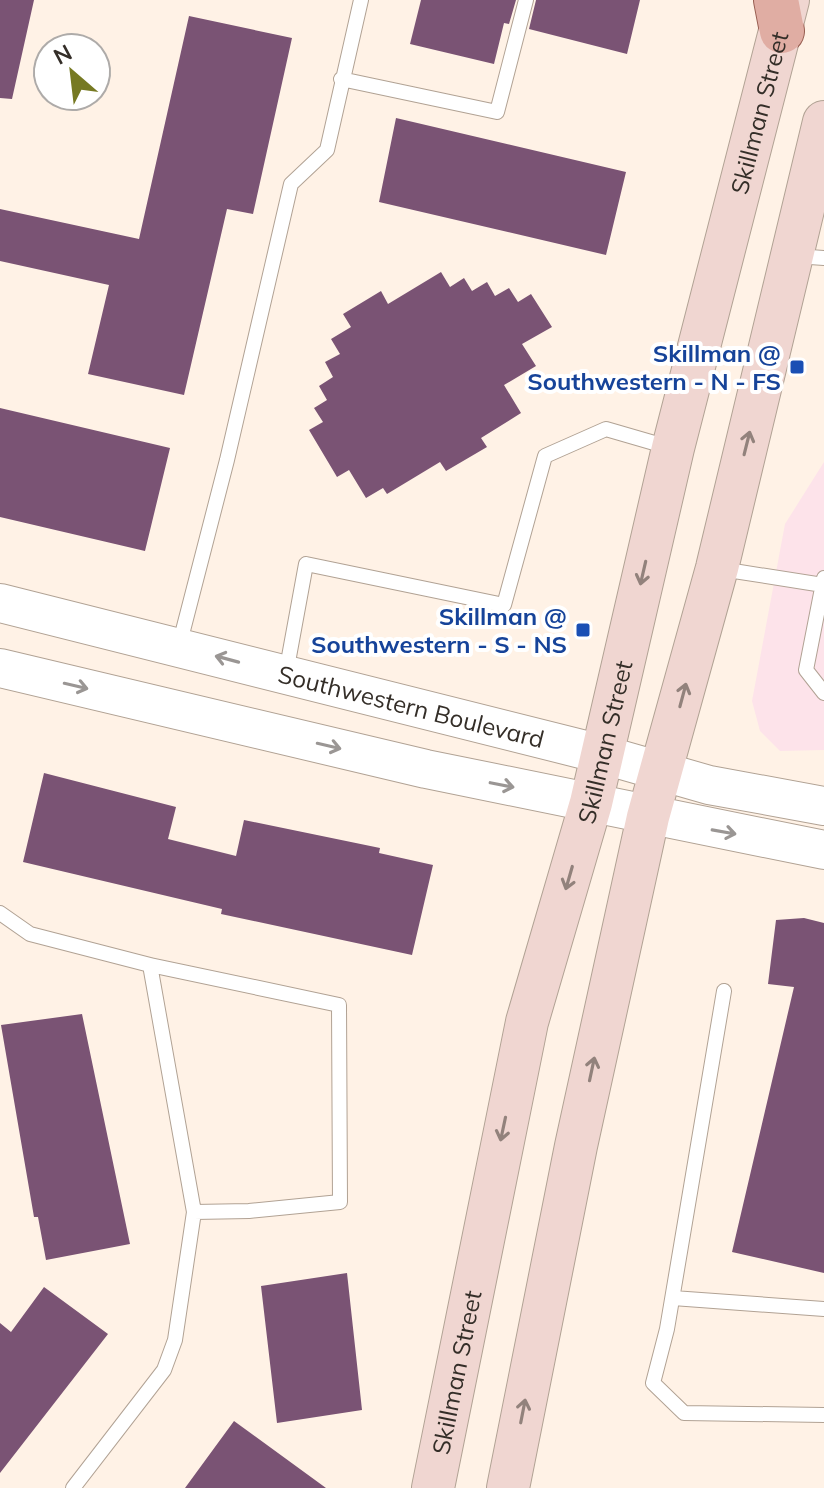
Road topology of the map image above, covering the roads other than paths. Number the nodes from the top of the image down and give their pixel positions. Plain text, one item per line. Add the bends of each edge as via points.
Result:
1 (361, 0) edge
2 (526, 0) edge
3 (782, 10) edge
4 (341, 79) junction
5 (824, 122) edge
6 (724, 250) junction
7 (808, 257) edge
8 (673, 448) junction
9 (717, 568) junction
10 (823, 581) edge
11 (0, 603) edge
12 (179, 646) junction
13 (0, 668) edge
14 (285, 675) junction
15 (824, 693) edge
16 (601, 754) junction
17 (661, 770) junction
18 (591, 803) junction
19 (824, 806) edge
20 (648, 817) junction
21 (824, 850) edge
22 (0, 913) edge
23 (150, 965) junction
24 (724, 991) dead end
25 (194, 1212) junction
26 (673, 1298) junction
27 (824, 1309) edge
28 (824, 1415) edge
29 (73, 1488) edge
30 (433, 1488) edge
31 (508, 1488) edge

1 - 4 lane
2 - 4 lane via 497,112
3 - 6 main road, Skillman Street
4 - 12 lane via 327,150 291,184
5 - 7 main road
6 - 7 main road
6 - 8 main road, Skillman Street
9 -> 7 main road
8 - 14 lane via 606,429 545,456 504,605 306,564
8 -> 16 main road, Skillman Street
9 - 10 lane
17 -> 9 main road
10 - 15 lane via 806,670
11 - 12 street, Southwestern Boulevard
14 -> 12 street, Southwestern Boulevard
13 -> 18 street
14 - 16 street, Southwestern Boulevard
16 - 17 street, Southwestern Boulevard
16 - 18 main road, Skillman Street
17 - 19 street, Southwestern Boulevard via 709,785
17 - 20 main road
18 - 20 street
18 -> 30 main road, Skillman Street via 527,1022
20 -> 21 street
31 -> 20 main road
22 - 23 lane via 30,934
23 - 25 lane
23 - 25 lane via 339,1005 340,1202
24 - 26 lane
25 - 29 lane via 175,1340 164,1370
26 - 27 lane
26 - 28 lane via 653,1383 684,1413

